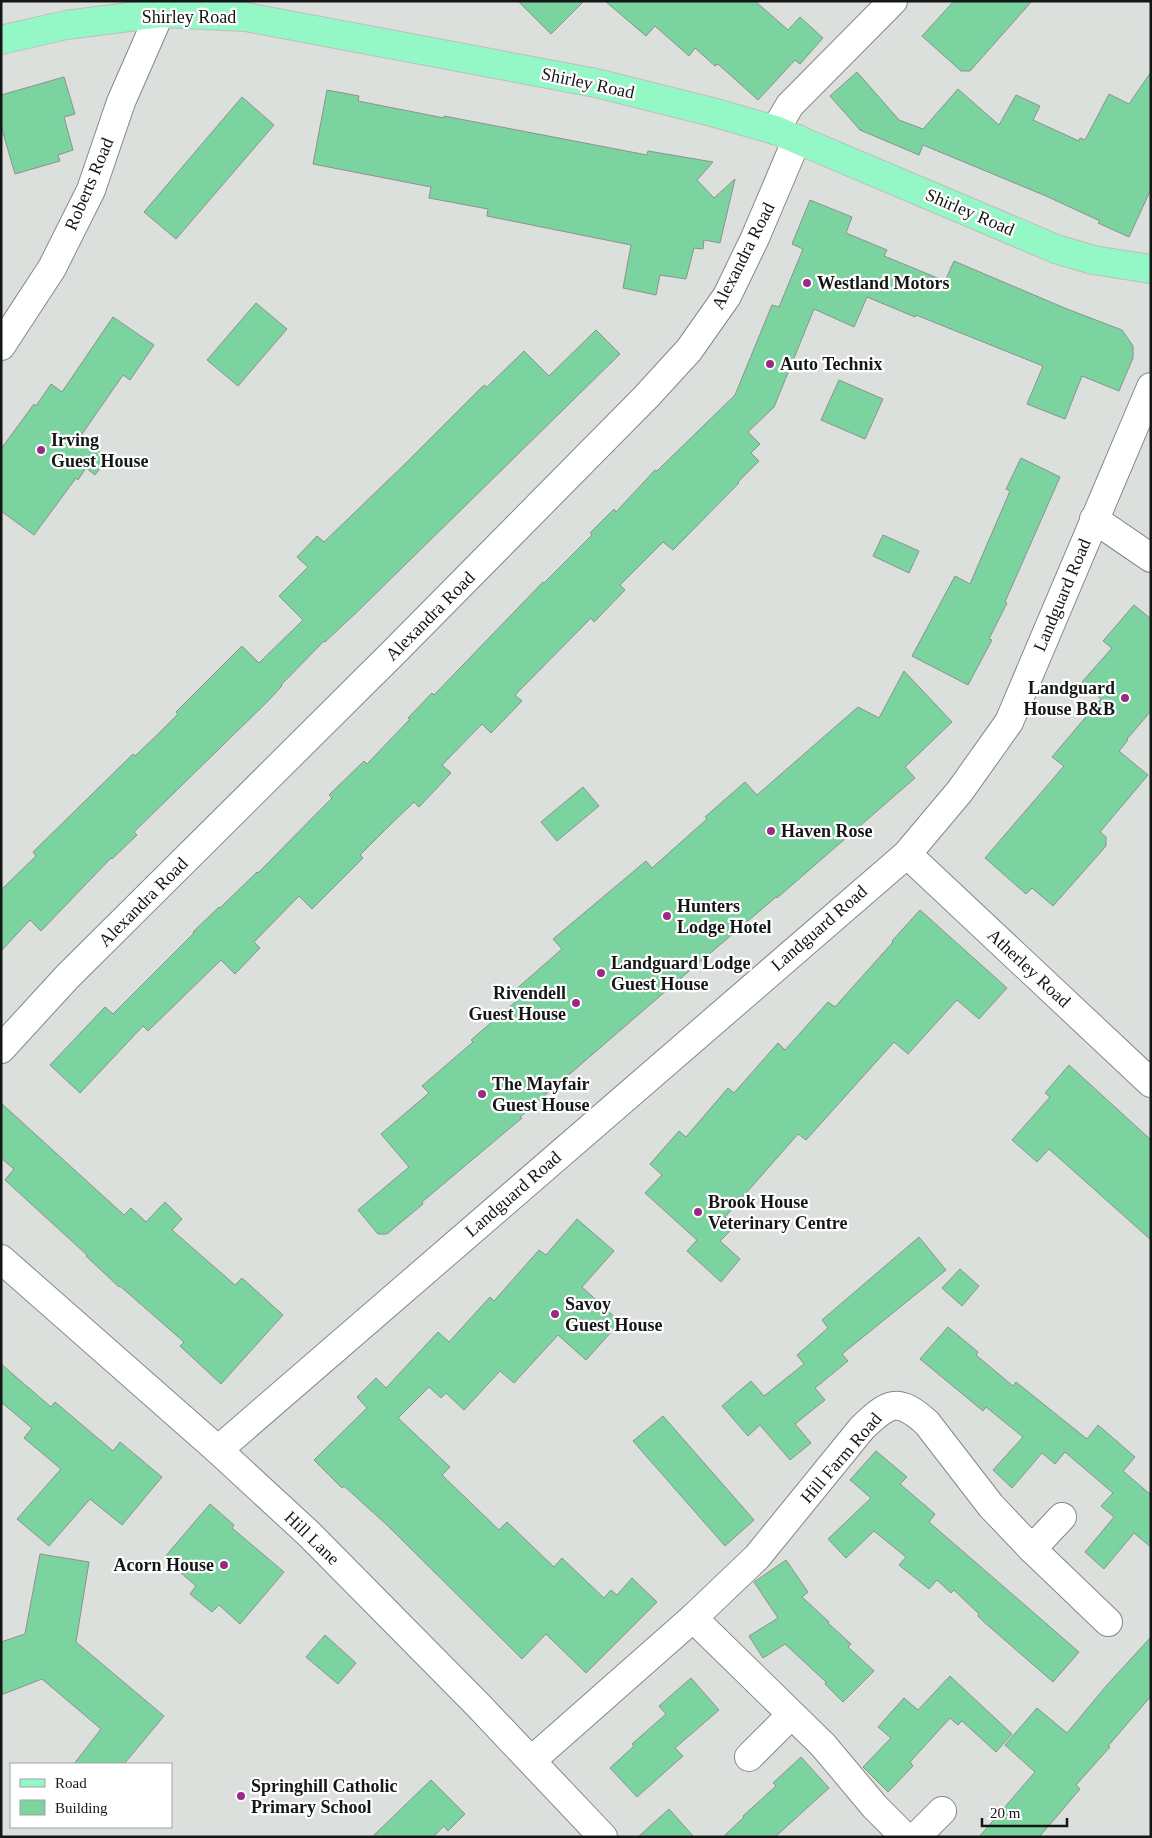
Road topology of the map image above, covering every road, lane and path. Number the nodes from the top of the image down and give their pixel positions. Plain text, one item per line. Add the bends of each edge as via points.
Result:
1 (893, 1) edge
2 (164, 7) edge
3 (1, 40) edge
4 (786, 135) junction
5 (1150, 266) edge
6 (1, 346) edge
7 (1151, 387) edge
8 (1094, 518) junction
9 (1151, 558) edge
10 (906, 854) junction
11 (1, 1049) edge
12 (1151, 1083) edge
13 (4, 1266) edge
14 (218, 1450) junction
15 (1062, 1517) dead end
16 (1032, 1549) junction
17 (693, 1618) junction
18 (1108, 1622) dead end
19 (791, 1715) junction
20 (749, 1758) dead end
21 (532, 1760) junction
22 (942, 1811) dead end
23 (603, 1837) edge
24 (905, 1837) edge
25 (916, 1837) edge

1 - 4 street, Alexandra Road via 790,104
2 - 3 main road, Shirley Road
2 - 4 main road, Shirley Road via 246,17 596,83 712,112
2 - 6 street, Roberts Road via 121,102 91,190 52,268
4 - 5 main road, Shirley Road via 1056,249 1093,260
4 - 11 street, Alexandra Road via 756,238 727,296 689,350 408,638 67,977
7 - 8 street, Landguard Road
8 - 9 street
8 - 10 street, Landguard Road via 1009,722 960,791
10 - 12 street, Atherley Road
10 - 14 street, Landguard Road
13 - 14 street, Hill Lane
14 - 21 street, Hill Lane via 309,1534
15 - 16 street
16 - 17 street, Hill Farm Road via 991,1506 927,1423 914,1411 896,1405 881,1410 862,1428 757,1557
16 - 18 street, Hill Farm Road
17 - 19 street
17 - 21 street, Hill Farm Road
19 - 20 street
19 - 24 street via 823,1745 875,1808
21 - 23 street, Hill Lane
22 - 25 street

